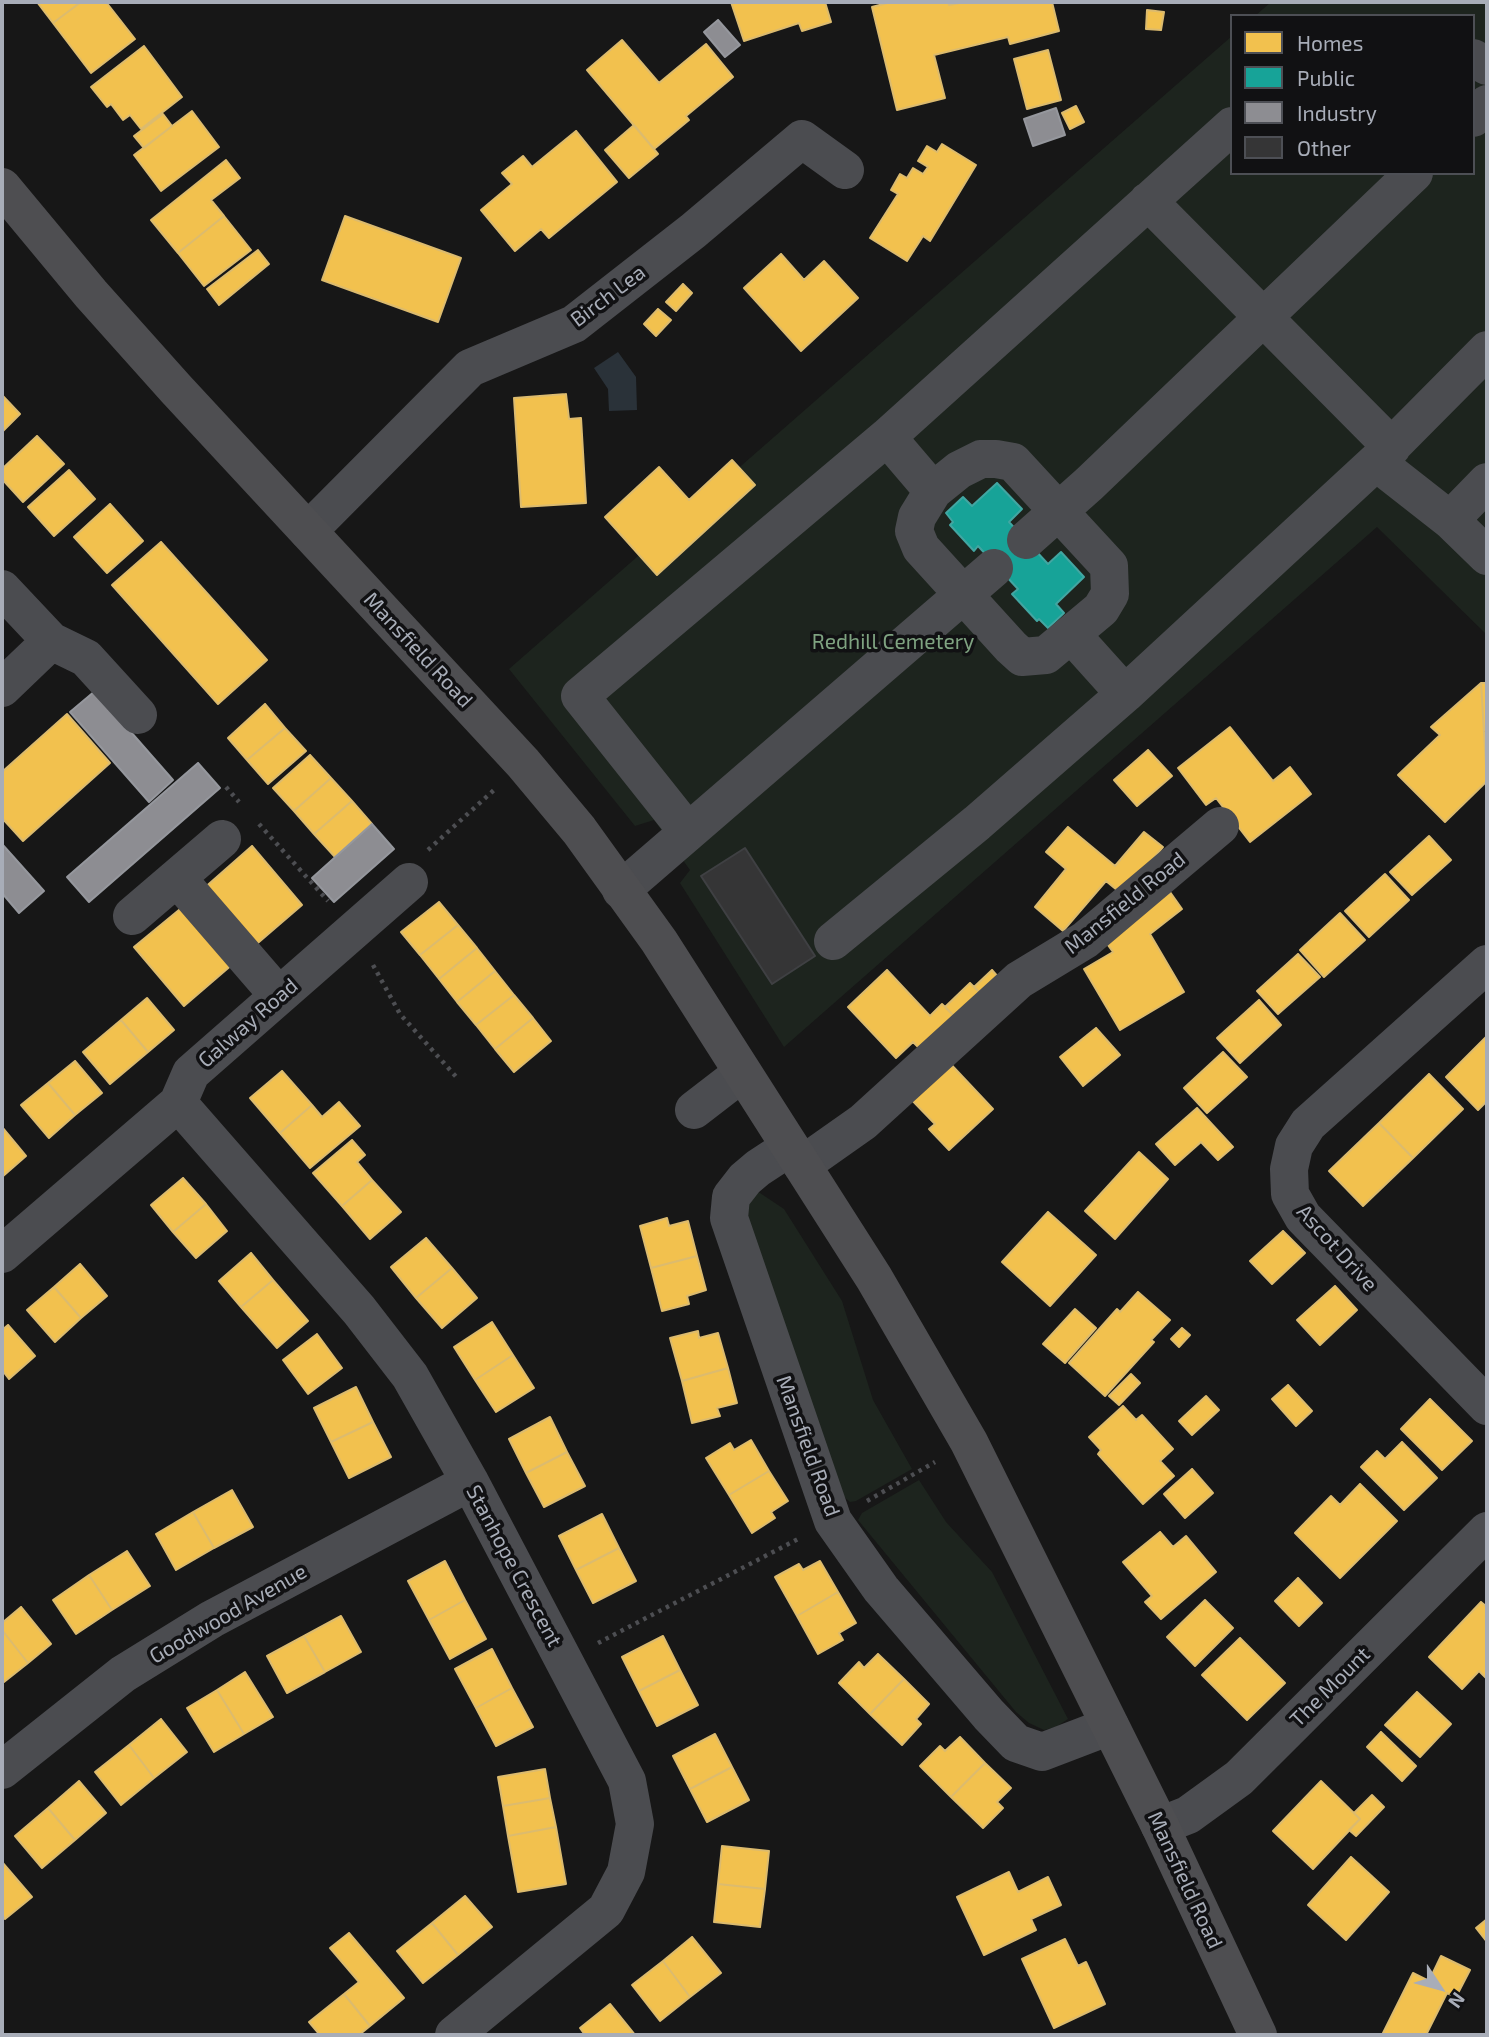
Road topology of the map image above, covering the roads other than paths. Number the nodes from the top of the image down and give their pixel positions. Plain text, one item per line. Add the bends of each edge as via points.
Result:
1 (1230, 128) edge
2 (845, 170) dead end
3 (1412, 175) edge
4 (2, 187) edge
5 (1148, 201) junction
6 (1263, 316) junction
7 (1487, 350) edge
8 (887, 437) junction
9 (1384, 455) junction
10 (1487, 482) edge
11 (933, 491) junction
12 (1059, 510) junction
13 (1450, 520) junction
14 (308, 531) junction
15 (1026, 540) dead end
16 (1487, 556) edge
17 (995, 568) dead end
18 (2, 589) edge
19 (963, 595) junction
20 (1071, 634) junction
21 (51, 641) junction
22 (2, 688) edge
23 (1125, 694) junction
24 (138, 715) dead end
25 (1220, 825) dead end
26 (688, 832) junction
27 (222, 839) dead end
28 (177, 878) junction
29 (409, 882) road end
30 (621, 890) junction
31 (132, 916) dead end
32 (833, 942) dead end
33 (1487, 964) edge
34 (279, 996) junction
35 (742, 1073) junction
36 (178, 1103) junction
37 (694, 1110) dead end
38 (796, 1156) junction
39 (2, 1254) edge
40 (1487, 1406) edge
41 (470, 1482) junction
42 (1487, 1531) edge
43 (1110, 1726) junction
44 (2, 1770) edge
45 (1160, 1826) junction
46 (454, 2035) edge
47 (1258, 2035) edge

1 - 5 street
2 - 14 street, Birch Lea via 802,139 574,324 470,368
3 - 6 street
4 - 14 highway, Mansfield Road via 91,294
5 - 6 street
5 - 8 street
6 - 9 street
6 - 12 street
7 - 9 street
8 - 11 street
8 - 26 street via 580,696
9 - 13 street
9 - 23 street
10 - 13 street
11 - 12 street via 959,470 981,459 996,459 1013,462
11 - 19 street via 914,531 921,548
12 - 15 street
12 - 20 street via 1109,566 1111,594 1101,609
13 - 16 street
14 - 30 highway, Mansfield Road via 523,763
17 - 19 street
18 - 21 street
19 - 20 street via 1022,657 1046,655
19 - 26 street
20 - 23 street
21 - 22 street
21 - 24 street via 86,657
23 - 32 street
25 - 38 street, Mansfield Road via 1085,940 1019,981 863,1122
26 - 30 street
27 - 28 street
28 - 31 street
28 - 34 street
29 - 34 street, Galway Road
30 - 35 highway, Mansfield Road
33 - 40 street, Ascot Drive via 1308,1124 1294,1146 1289,1169 1290,1194 1303,1217
34 - 36 street, Galway Road via 191,1073
35 - 37 street
35 - 38 highway, Mansfield Road
36 - 39 street, Galway Road
36 - 41 street, Stanhope Crescent via 402,1365
38 - 43 highway, Mansfield Road via 970,1442
38 - 43 street, Mansfield Road via 758,1168 745,1179 731,1197 729,1218 833,1521 881,1589 1016,1743 1042,1752
41 - 44 street, Goodwood Avenue via 212,1619 123,1674
41 - 46 street, Stanhope Crescent via 627,1781 635,1824 626,1872 606,1910
42 - 45 street, The Mount via 1239,1778 1188,1815
43 - 45 highway, Mansfield Road
45 - 47 highway, Mansfield Road

